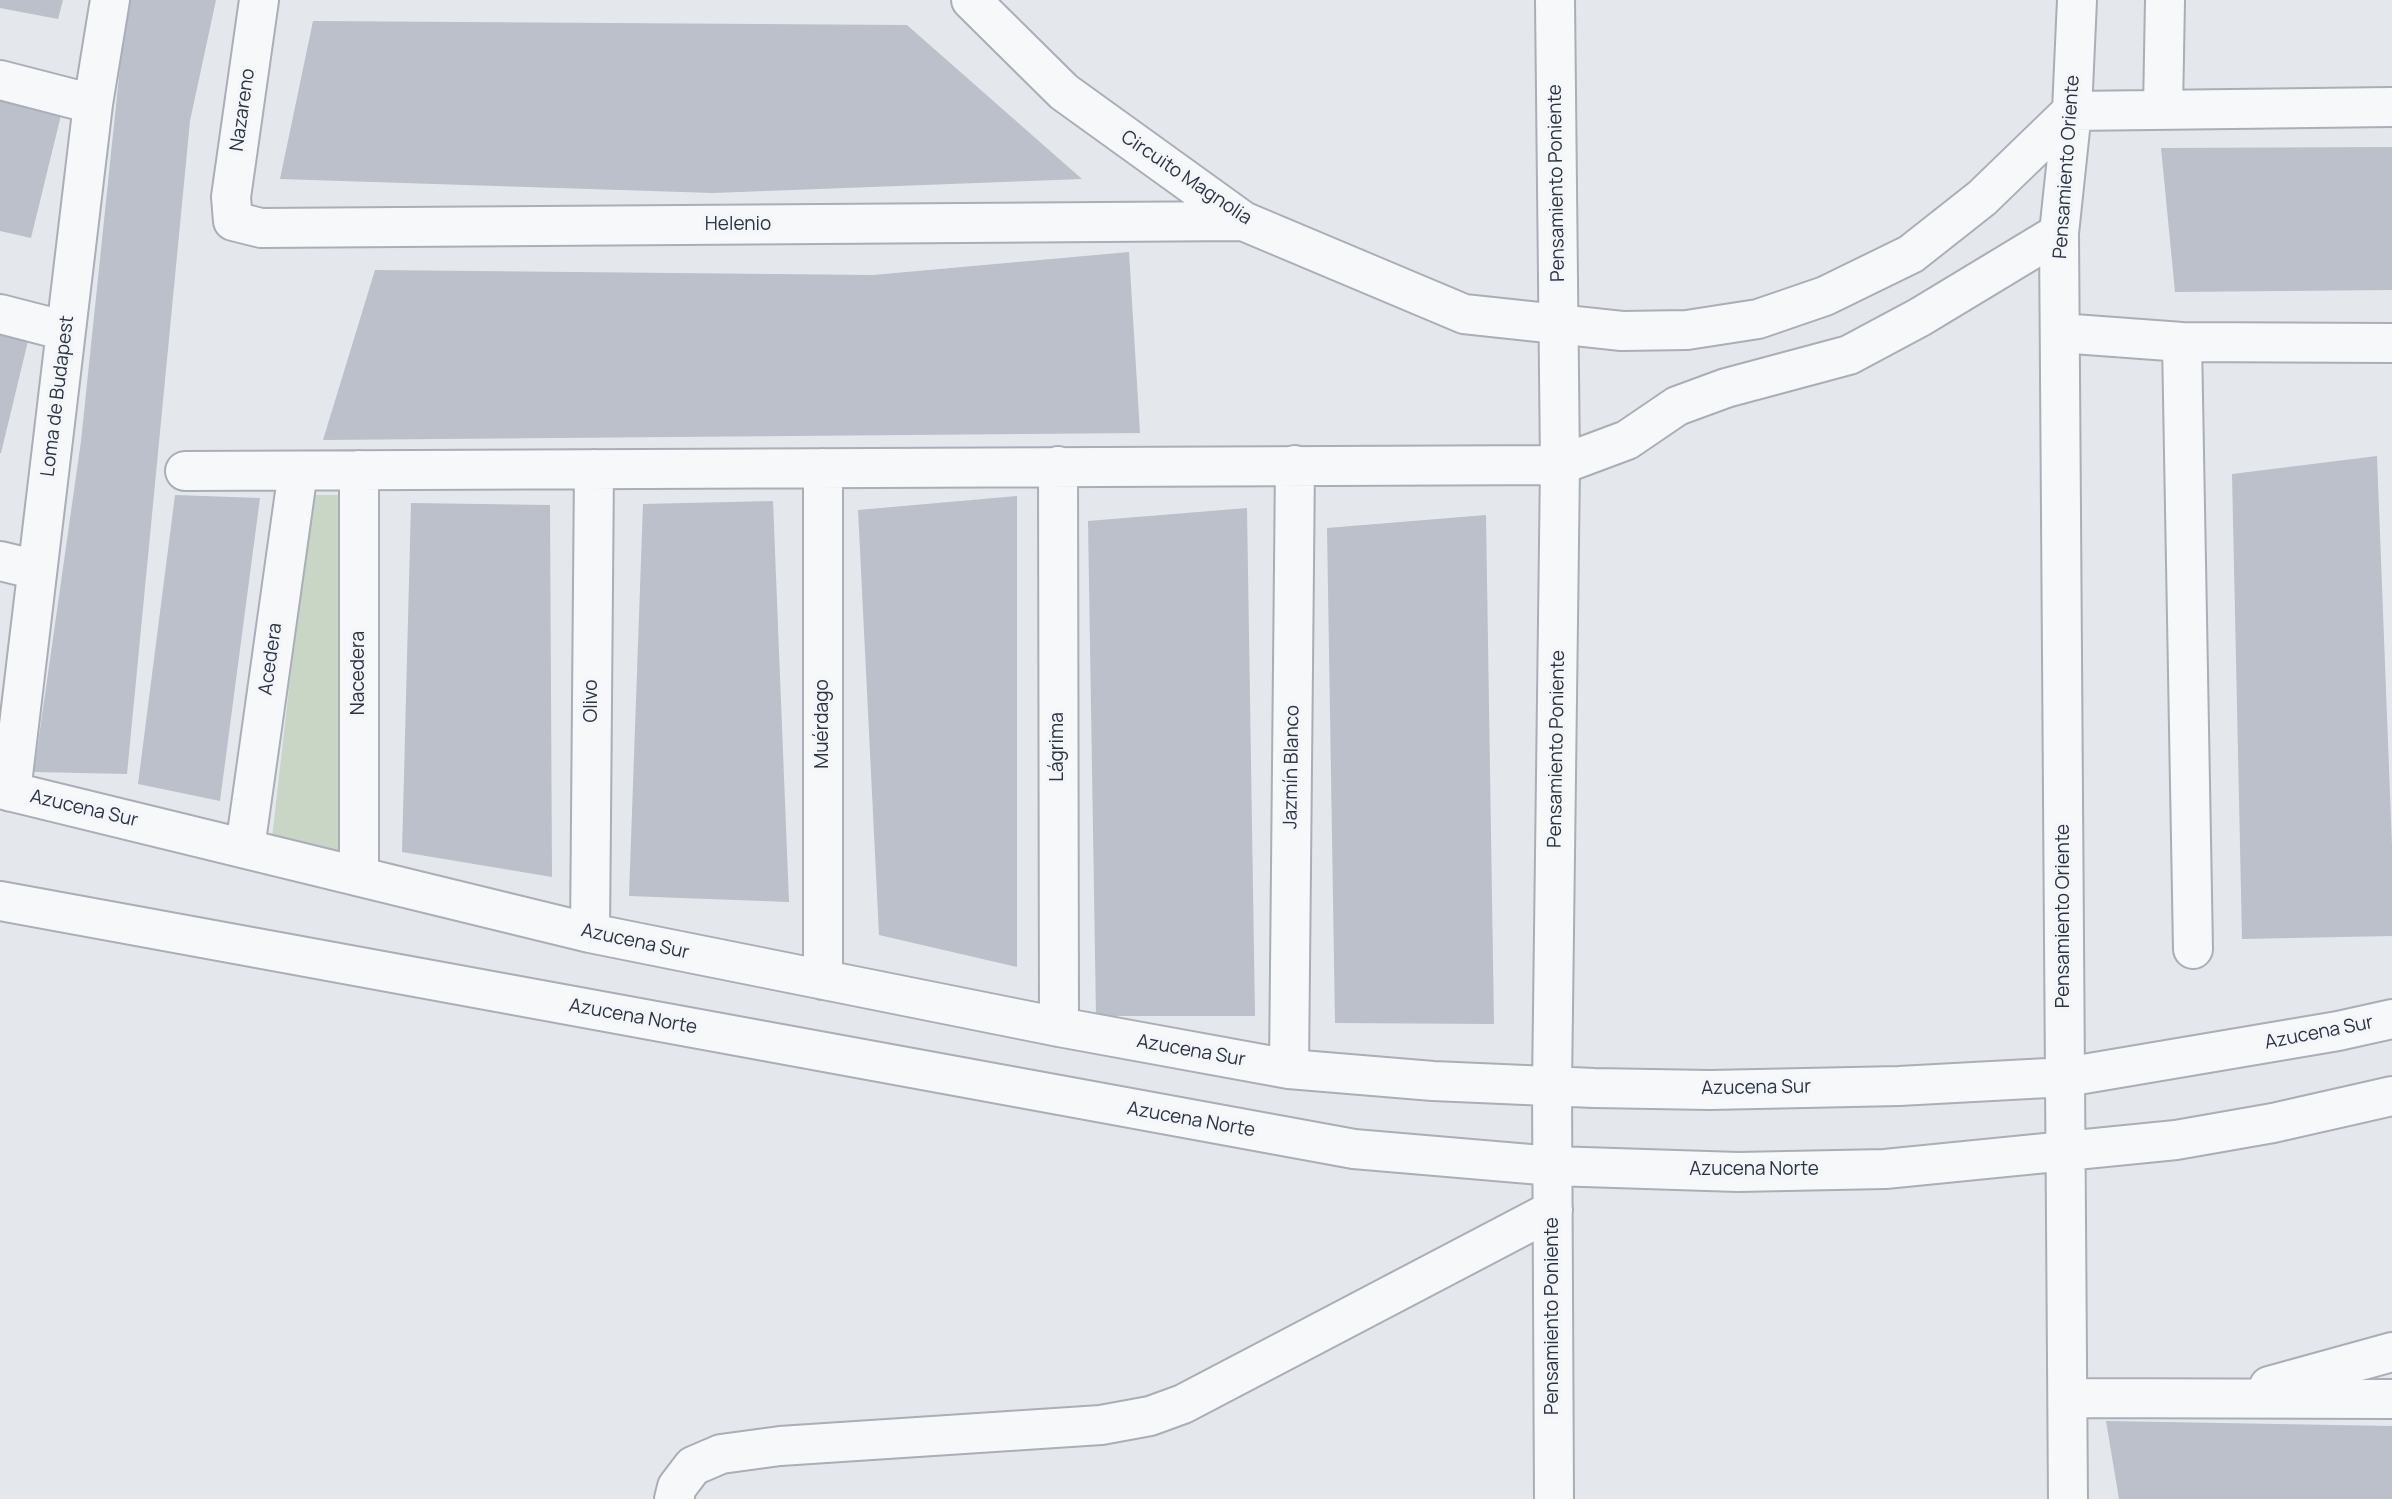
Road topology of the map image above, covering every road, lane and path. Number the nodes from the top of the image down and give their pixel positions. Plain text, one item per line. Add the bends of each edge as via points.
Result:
1 (110, 0) edge
2 (259, 0) edge
3 (971, 0) edge
4 (1555, 0) edge
5 (2077, 0) edge
6 (2165, 0) edge
7 (0, 80) edge
8 (93, 104) junction
9 (2392, 107) edge
10 (2163, 109) junction
11 (2073, 111) junction
12 (233, 221) joint
13 (1243, 221) junction
14 (2059, 233) junction
15 (0, 314) edge
16 (1559, 325) junction
17 (66, 331) junction
18 (2060, 333) junction
19 (2182, 342) junction
20 (2392, 343) edge
21 (1560, 465) junction
22 (1058, 466) junction
23 (1295, 466) junction
24 (823, 468) junction
25 (594, 469) junction
26 (359, 470) junction
27 (185, 471) dead end
28 (298, 471) junction
29 (0, 561) edge
30 (37, 570) junction
31 (6, 790) edge
32 (245, 848) junction
33 (359, 876) junction
34 (0, 901) edge
35 (590, 933) junction
36 (2193, 949) dead end
37 (823, 980) junction
38 (2392, 1019) edge
39 (1059, 1027) junction
40 (1289, 1069) junction
41 (2066, 1077) junction
42 (1552, 1087) junction
43 (2392, 1096) edge
44 (2066, 1153) junction
45 (1553, 1166) junction
46 (1553, 1210) junction
47 (2392, 1352) edge
48 (2068, 1398) junction
49 (2225, 1399) junction
50 (2392, 1399) edge
51 (674, 1499) edge
52 (1554, 1499) edge
53 (2068, 1499) edge

1 - 8 street, Loma de Budapest
2 - 12 street, Nazareno via 231,197
3 - 13 street, Circuito Magnolia via 1064,92
4 - 16 street, Pensamiento Poniente
5 - 11 street, Pensamiento Oriente
6 - 10 street
7 - 8 street
8 - 17 street, Loma de Budapest
9 - 10 street
10 - 11 street
11 - 14 street, Pensamiento Oriente
11 - 16 street, Circuito Magnolia via 1982,198 1911,254 1825,296 1758,320 1687,330 1622,331
12 - 13 street, Helenio via 275,228
13 - 16 street, Circuito Magnolia via 1464,314
14 - 18 street, Pensamiento Oriente
14 - 21 street via 1849,355 1677,406 1627,440
15 - 17 street
16 - 21 street, Pensamiento Poniente
17 - 30 street, Loma de Budapest
18 - 19 street
18 - 41 street, Pensamiento Oriente
19 - 20 street
19 - 36 street
21 - 23 street
21 - 42 street, Pensamiento Poniente
22 - 23 street
22 - 24 street
22 - 39 street, Lágrima
23 - 40 street, Jazmín Blanco
24 - 25 street
24 - 37 street, Muérdago
25 - 26 street
25 - 35 street, Olivo
26 - 28 street
26 - 33 street, Nacedera
27 - 28 street
28 - 32 street, Acedera
29 - 30 street
30 - 31 street, Loma de Budapest
31 - 32 street, Azucena Sur
32 - 33 street, Azucena Sur
33 - 35 street, Azucena Sur
34 - 45 street, Azucena Norte via 1354,1149
35 - 37 street, Azucena Sur
37 - 39 street, Azucena Sur
38 - 41 street, Azucena Sur
39 - 40 street, Azucena Sur
40 - 42 street, Azucena Sur
41 - 42 street, Azucena Sur via 1710,1090
41 - 44 street, Pensamiento Oriente
42 - 45 street, Pensamiento Poniente
43 - 44 street, Azucena Norte via 2176,1140
44 - 45 street, Azucena Norte via 1872,1169 1738,1172
44 - 48 street, Pensamiento Oriente
45 - 46 street, Pensamiento Poniente
46 - 51 street via 1183,1404 1150,1416 1101,1425 721,1454 693,1466
46 - 52 street, Pensamiento Poniente
47 - 49 street
48 - 49 street
48 - 53 street, Pensamiento Oriente
49 - 50 street

